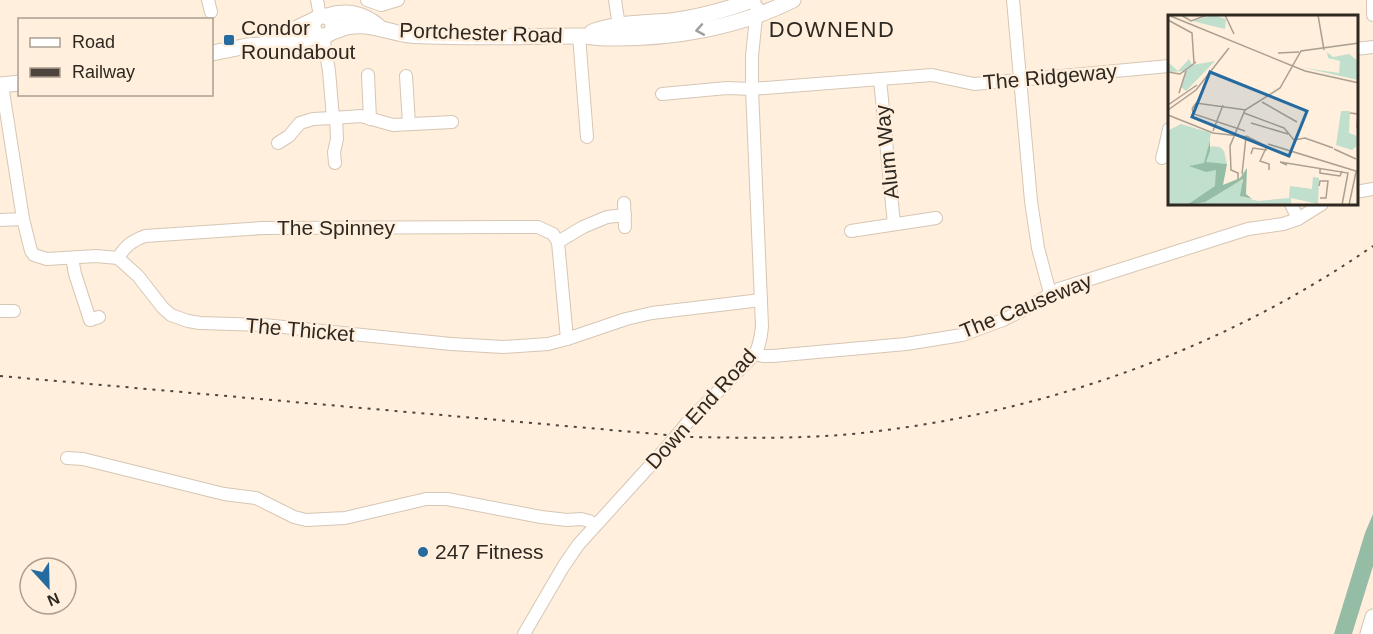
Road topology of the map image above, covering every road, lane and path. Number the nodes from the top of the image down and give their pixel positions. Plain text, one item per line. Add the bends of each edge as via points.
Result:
1 (317, 0) edge
2 (367, 0) edge
3 (398, 0) edge
4 (615, 0) edge
5 (755, 0) edge
6 (794, 0) edge
7 (1013, 0) edge
8 (1373, 0) edge
9 (1373, 15) edge
10 (756, 16) junction
11 (321, 17) junction
12 (619, 26) junction
13 (380, 28) junction
14 (325, 35) junction
15 (581, 36) junction
16 (246, 46) junction
17 (1373, 47) edge
18 (1358, 49) edge
19 (213, 53) edge
20 (1168, 66) edge
21 (368, 75) dead end
22 (406, 76) dead end
23 (880, 80) junction
24 (1021, 80) junction
25 (18, 83) edge
26 (1, 85) edge
27 (752, 89) junction
28 (662, 94) dead end
29 (334, 118) junction
30 (370, 119) junction
31 (452, 122) dead end
32 (409, 124) junction
33 (588, 136) dead end
34 (278, 143) dead end
35 (1168, 143) edge
36 (1162, 158) dead end
37 (335, 163) dead end
38 (1373, 189) edge
39 (1358, 192) edge
40 (1292, 206) edge
41 (1319, 206) edge
42 (624, 215) dead end
43 (936, 218) dead end
44 (22, 219) junction
45 (1298, 219) junction
46 (0, 220) edge
47 (894, 224) junction
48 (851, 231) dead end
49 (558, 242) junction
50 (72, 258) junction
51 (118, 258) junction
52 (1050, 293) junction
53 (761, 300) junction
54 (0, 311) edge
55 (14, 311) dead end
56 (94, 322) dead end
57 (567, 339) junction
58 (755, 354) junction
59 (68, 458) dead end
60 (595, 525) junction
61 (1373, 617) edge
62 (524, 634) edge
63 (1368, 634) edge

1 - 11 street
2 - 3 street via 381,4
4 - 12 street
5 - 10 street, Down End Road
5 - 12 main road, Portchester Road via 706,15
6 - 10 main road, Portchester Road
7 - 24 street
8 - 9 street
10 -> 15 main road, Portchester Road via 662,36
10 - 27 street, Down End Road
11 - 13 main road, Portchester Road via 356,14
11 - 14 main road via 333,22 333,29
11 - 16 main road, Portchester Road
12 - 15 main road, Portchester Road
13 - 14 main road, Portchester Road via 355,26
13 - 15 main road, Portchester Road via 431,36
14 - 16 main road, Portchester Road
14 - 29 street
15 - 33 street
16 - 19 main road, Portchester Road
17 - 18 street
20 - 24 street, The Ridgeway
21 - 30 street
22 - 32 street
23 - 24 street, The Ridgeway via 932,75 974,84
23 - 27 street, The Ridgeway
23 - 47 street, Alum Way
24 - 52 street via 1034,221
25 - 26 main road
26 - 44 street
27 - 28 street, The Ridgeway
27 - 53 street, Down End Road
29 - 30 street
29 - 34 street via 300,123
29 - 37 street
30 - 32 street via 393,125
31 - 32 street
35 - 36 street
38 - 39 street
40 - 45 street
41 - 45 street, The Causeway
42 - 49 street via 607,217
43 - 47 street, Alum Way
44 - 46 street
44 - 50 street via 34,255
45 - 52 street, The Causeway via 1248,229
47 - 48 street, Alum Way
49 - 51 street, The Spinney via 552,234 538,228 263,228 145,236 129,244
49 - 57 street
50 - 51 street
50 - 56 street
51 - 57 street, The Thicket via 171,315 188,321 503,347
52 - 58 street, The Causeway via 1004,320 962,335 906,344 773,356
53 - 57 street, The Thicket via 652,313
53 - 58 street, Down End Road via 761,337
54 - 55 street
58 - 60 street, Down End Road, bridge
59 - 60 street via 256,498 306,520 345,518 426,499 447,499 541,517 581,519
60 - 62 street, Down End Road via 563,567
61 - 63 main road

